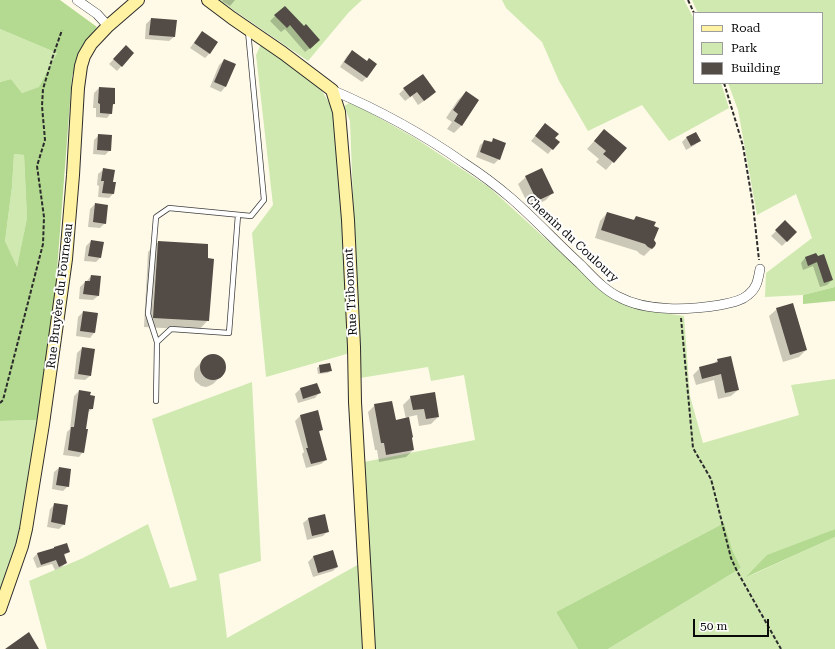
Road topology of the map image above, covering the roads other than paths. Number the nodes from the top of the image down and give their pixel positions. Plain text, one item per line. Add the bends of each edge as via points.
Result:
1 (77, 0) edge
2 (138, 0) edge
3 (208, 0) edge
4 (108, 26) junction
5 (248, 29) junction
6 (332, 90) junction
7 (238, 215) junction
8 (760, 269) road end
9 (157, 342) junction
10 (156, 401) dead end
11 (0, 609) edge
12 (369, 649) edge

1 - 4 street via 97,14
2 - 4 street, Rue Bruyère du Fourneau
3 - 5 street
4 - 11 street, Rue Bruyère du Fourneau via 91,44 81,66 66,259 44,424 26,529
5 - 6 street
5 - 7 lane via 264,200 251,216
6 - 8 street, Chemin du Couloury via 401,123 484,176 512,199 610,293 631,302 682,309 734,302 747,296 756,286
6 - 12 street, Rue Tribomont via 339,112 348,220
7 - 9 lane via 229,334 171,329
7 - 9 lane via 169,208 156,217 148,314
9 - 10 lane

